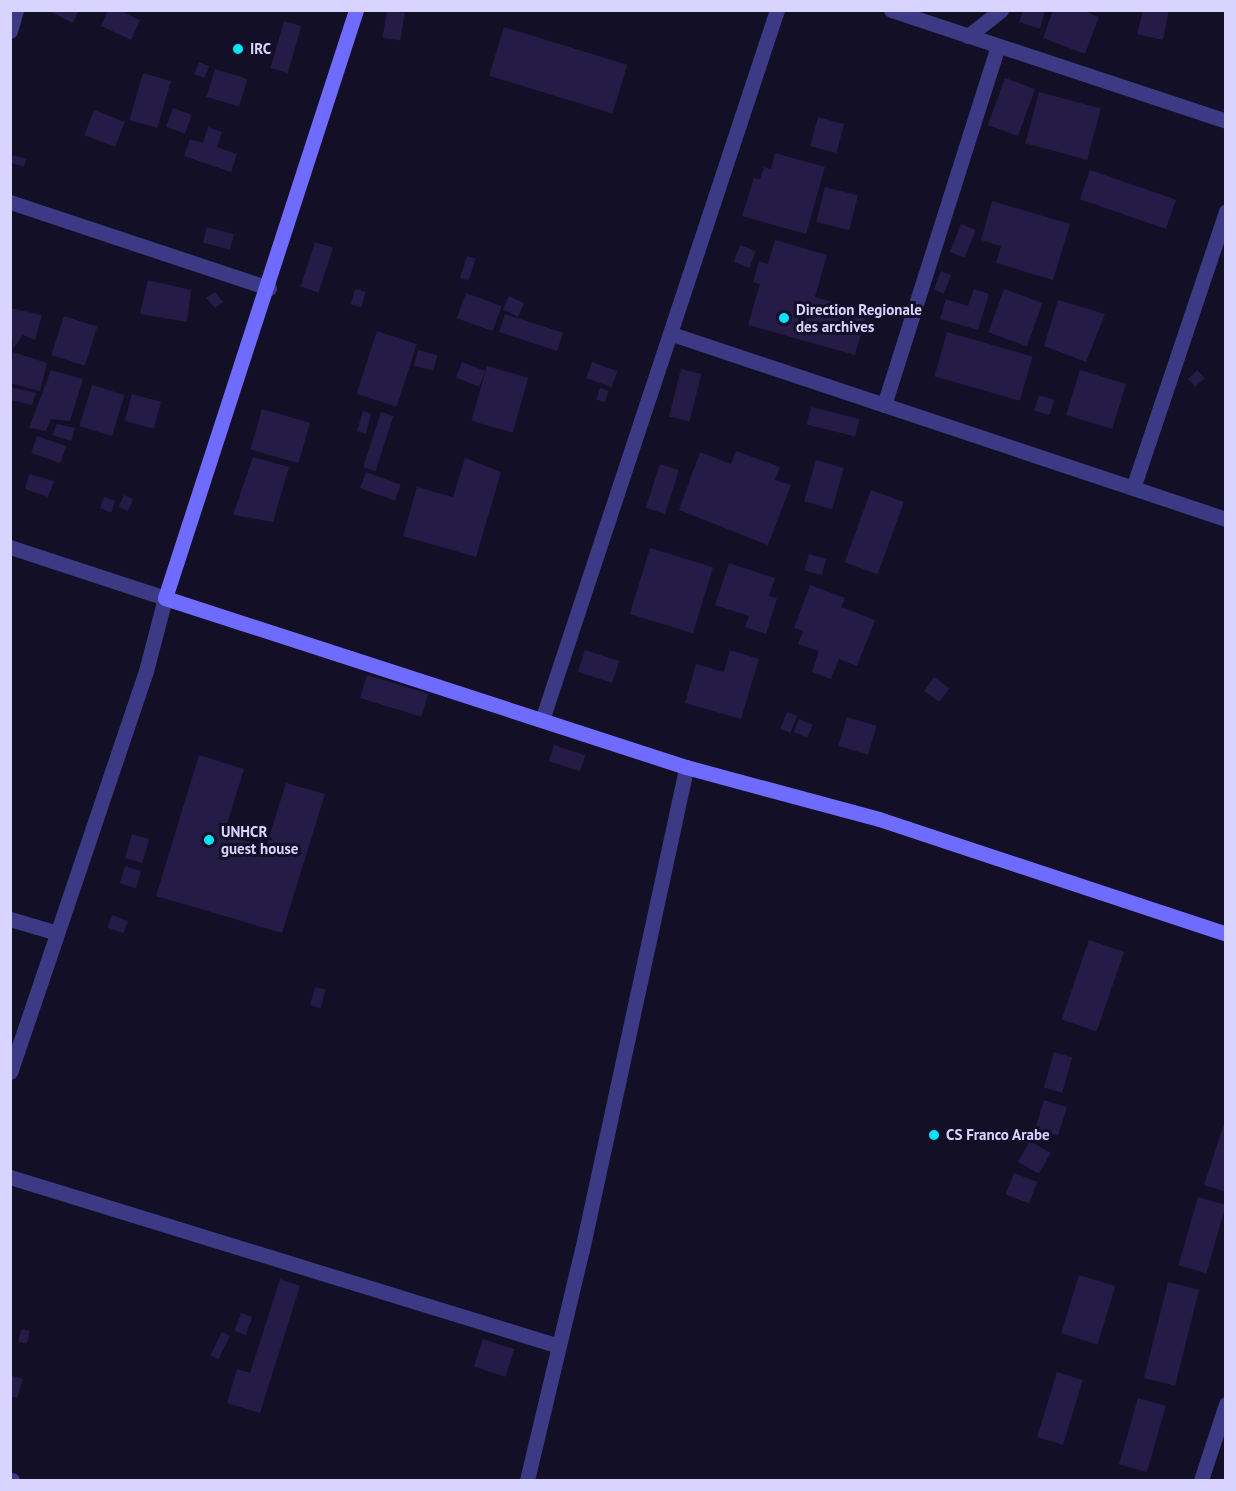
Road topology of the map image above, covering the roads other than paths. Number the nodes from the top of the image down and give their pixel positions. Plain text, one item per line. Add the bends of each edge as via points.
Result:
1 (16, 10) edge
2 (356, 10) edge
3 (777, 10) edge
4 (891, 10) edge
5 (1001, 10) edge
6 (10, 31) edge
7 (968, 36) junction
8 (998, 46) junction
9 (1226, 121) edge
10 (10, 202) edge
11 (1226, 211) edge
12 (269, 288) junction
13 (672, 334) junction
14 (884, 405) junction
15 (1134, 488) junction
16 (1226, 519) edge
17 (10, 546) edge
18 (165, 598) junction
19 (542, 720) junction
20 (686, 767) junction
21 (10, 920) edge
22 (54, 932) junction
23 (1226, 934) edge
24 (10, 1072) edge
25 (10, 1177) edge
26 (559, 1346) junction
27 (1226, 1404) edge
28 (527, 1480) edge
29 (1201, 1480) edge

1 - 6 street
2 - 12 street
3 - 13 street
4 - 7 street
5 - 7 street
7 - 8 street
8 - 9 street
8 - 14 street
10 - 12 street
11 - 15 street
12 - 18 street
13 - 14 street
13 - 19 street
14 - 15 street
15 - 16 street
17 - 18 street
18 - 19 street
18 - 22 street via 146,671
19 - 20 street
20 - 23 street via 879,819
20 - 26 street
21 - 22 street
22 - 24 street
25 - 26 street
26 - 28 street
27 - 29 street

